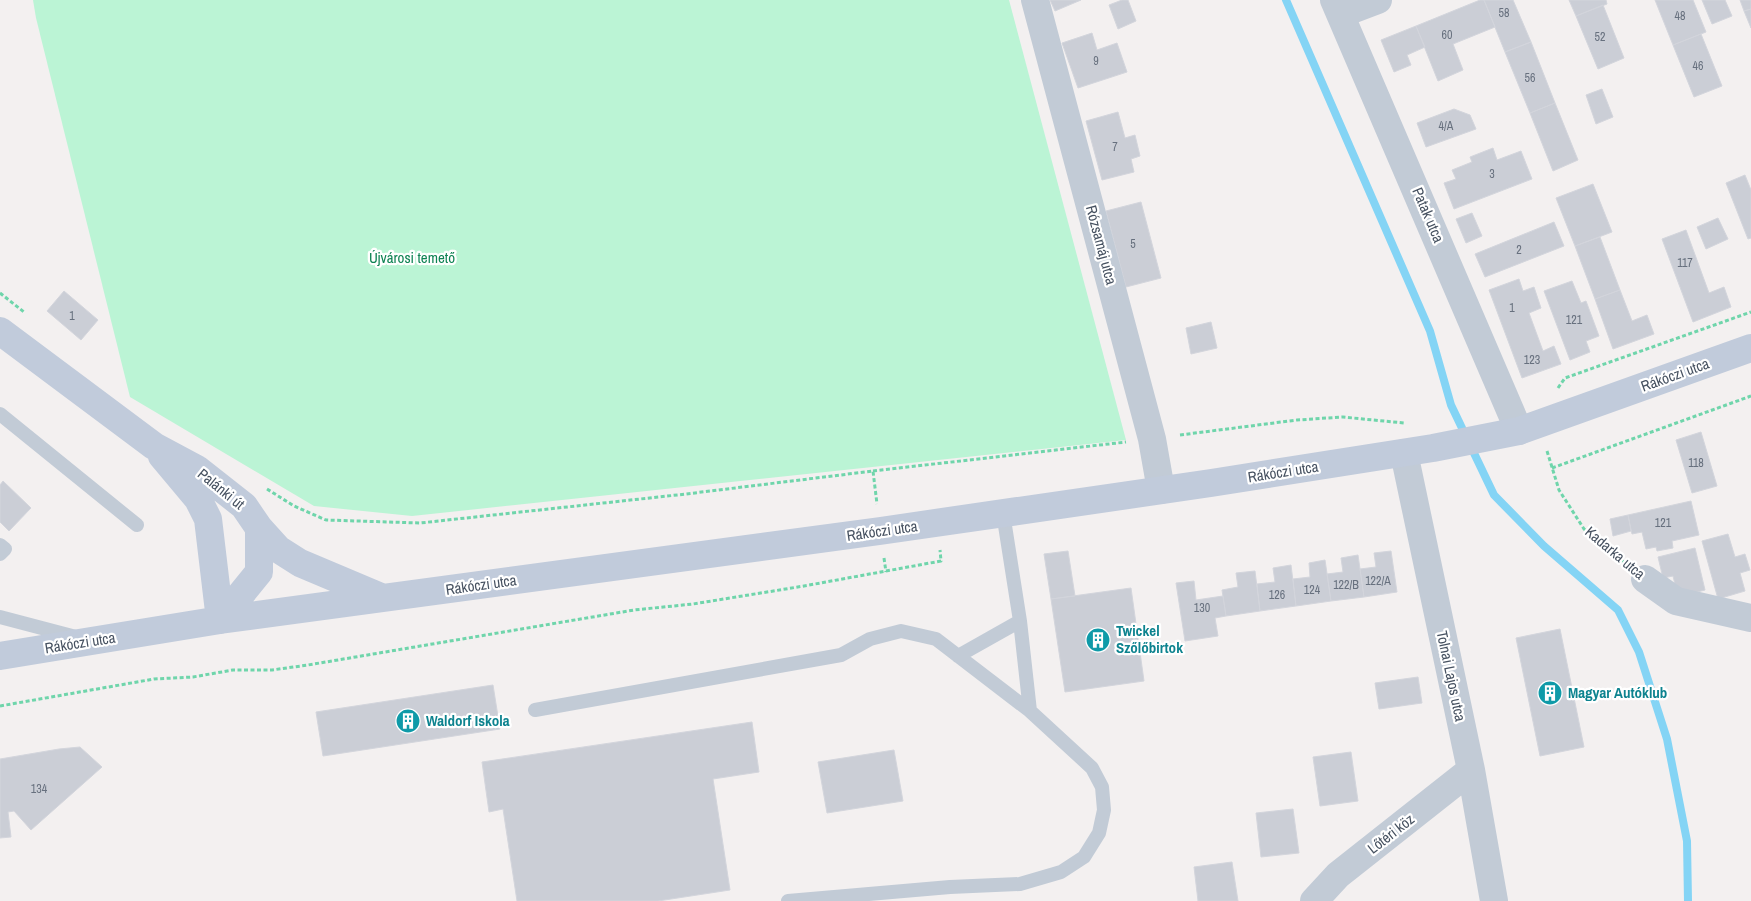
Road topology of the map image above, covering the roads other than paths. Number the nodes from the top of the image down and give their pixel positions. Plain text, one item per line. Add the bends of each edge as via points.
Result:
1 (1035, 0) edge
2 (1378, 0) edge
3 (1338, 7) edge
4 (0, 331) edge
5 (1751, 348) edge
6 (0, 414) edge
7 (1529, 427) junction
8 (154, 446) junction
9 (1404, 452) junction
10 (1161, 490) junction
11 (1003, 513) junction
12 (137, 525) dead end
13 (259, 528) junction
14 (0, 545) edge
15 (0, 554) edge
16 (1645, 579) road end
17 (384, 598) junction
18 (0, 617) edge
19 (1751, 618) edge
20 (220, 620) junction
21 (1020, 622) junction
22 (91, 641) junction
23 (0, 656) edge
24 (958, 656) junction
25 (535, 710) dead end
26 (1030, 711) junction
27 (1471, 770) junction
28 (788, 901) edge
29 (1314, 901) edge
30 (1494, 901) edge

1 - 10 street, Rózsamáj utca via 1152,439
2 - 3 street
3 - 7 street, Patak utca
4 - 8 street, Palánki út
5 - 7 street, Rákóczi utca
6 - 12 lane
7 - 9 street, Rákóczi utca
8 - 13 street, Palánki út via 198,469 244,506
8 - 20 street, Palánki út via 198,499 208,520
9 - 10 street, Rákóczi utca
9 - 27 street, Tolnai Lajos utca
10 - 11 street, Rákóczi utca
11 - 17 street, Rákóczi utca
11 - 21 lane
13 - 17 street, Palánki út via 278,549 300,563
13 - 20 street via 259,572
14 - 15 lane via 4,549
16 - 19 street, Kadarka utca via 1676,601
17 - 20 street, Rákóczi utca
18 - 22 lane
20 - 22 street, Rákóczi utca
21 - 24 lane
21 - 26 lane
22 - 23 street, Rákóczi utca
24 - 25 lane via 936,639 901,631 870,639 841,655
24 - 26 lane
26 - 28 lane via 1092,768 1102,787 1104,810 1099,833 1084,856 1061,872 1020,884
27 - 29 street, Lőtéri köz via 1338,876
27 - 30 street, Tolnai Lajos utca

